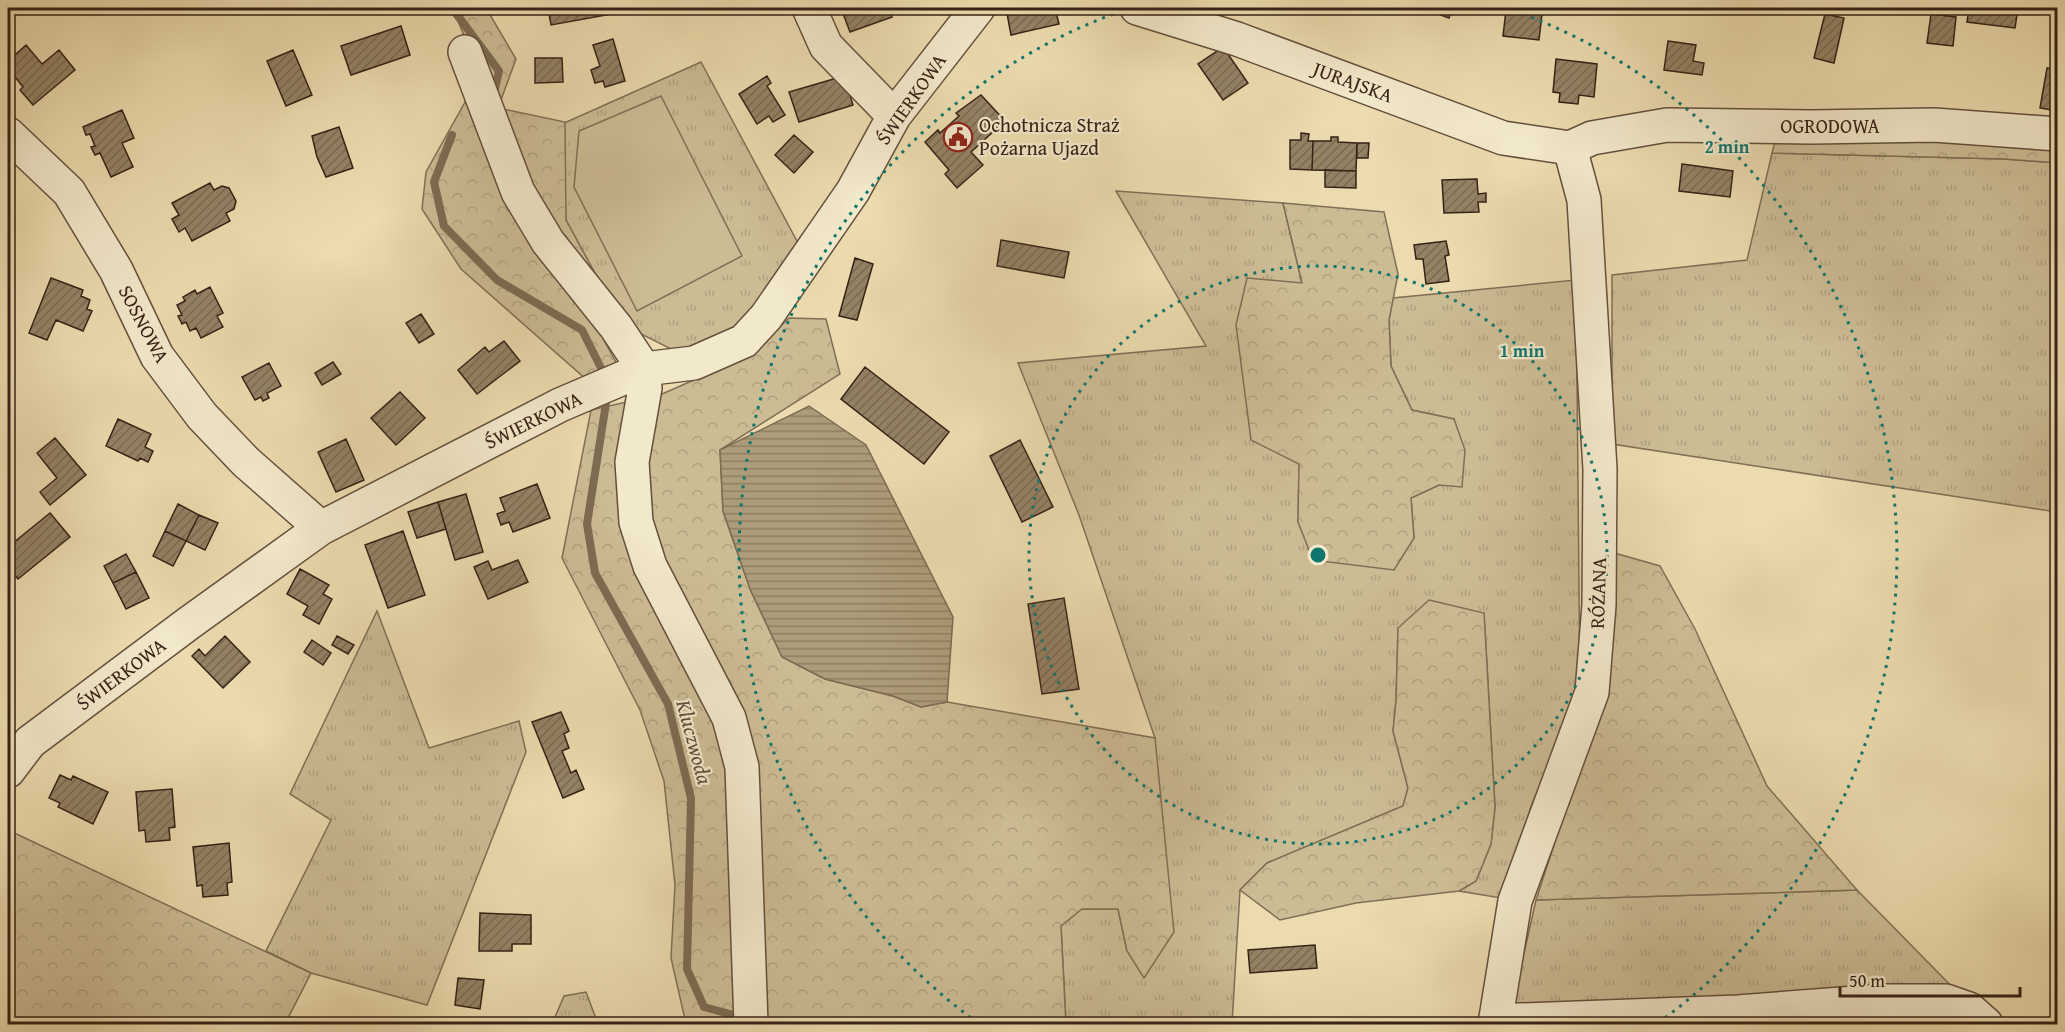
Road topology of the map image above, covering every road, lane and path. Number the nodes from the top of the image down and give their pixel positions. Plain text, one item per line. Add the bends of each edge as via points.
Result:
1 (809, 8) edge
2 (978, 8) edge
3 (1137, 8) edge
4 (465, 52) dead end
5 (894, 116) junction
6 (8, 134) edge
7 (2058, 134) edge
8 (1570, 148) junction
9 (644, 369) junction
10 (321, 528) junction
11 (8, 771) edge
12 (752, 1014) edge
13 (1495, 1023) edge
14 (1986, 1024) edge

1 - 5 street via 826,46
2 - 5 street, ŚWIERKOWA
3 - 8 street, JURAJSKA via 1237,39 1503,138
4 - 9 street via 518,192 548,242
5 - 9 street, ŚWIERKOWA via 853,191 766,317 744,341 694,363
6 - 10 street, SOSNOWA via 69,192 116,270 157,356 202,416 246,462
7 - 8 street, OGRODOWA via 1934,125 1811,128 1667,124 1592,138
8 - 13 street, RÓŻANA via 1584,200 1600,469 1599,605 1592,692 1515,901
9 - 10 street, ŚWIERKOWA via 523,422
9 - 12 street via 645,388 632,462 636,522 650,567 729,718 737,742 744,794
10 - 11 street, ŚWIERKOWA via 30,742
13 - 14 street via 1881,1001 1946,1001 1969,1009

